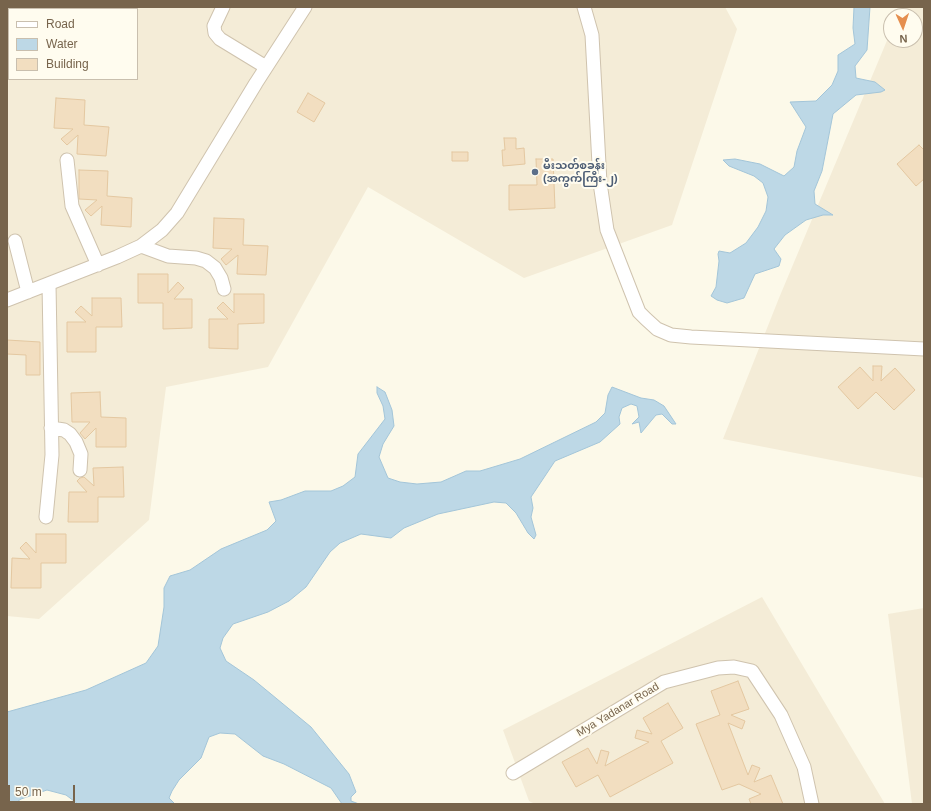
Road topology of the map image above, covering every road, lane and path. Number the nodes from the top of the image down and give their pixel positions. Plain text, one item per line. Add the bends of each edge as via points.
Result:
1 (223, 7) edge
2 (305, 7) edge
3 (584, 7) edge
4 (266, 67) junction
5 (67, 160) dead end
6 (15, 241) dead end
7 (141, 246) junction
8 (98, 265) junction
9 (49, 284) junction
10 (224, 289) dead end
11 (28, 292) junction
12 (7, 300) edge
13 (924, 349) edge
14 (51, 428) junction
15 (80, 470) dead end
16 (46, 518) dead end
17 (513, 773) dead end
18 (812, 804) edge

1 - 4 street via 214,26 215,33 220,39
2 - 4 street
3 - 13 street via 592,35 600,183 607,230 639,312 657,329 672,335
4 - 7 street via 177,213 162,230
5 - 8 street via 72,206
6 - 11 street
7 - 8 street
7 - 10 street via 168,256 206,261 215,268
8 - 9 street
9 - 11 street
9 - 14 street
11 - 12 street
14 - 15 street via 64,430 76,442 81,454
14 - 16 street via 52,455
17 - 18 street, Mya Yadanar Road via 664,682 718,668 734,667 752,672 782,715 804,767

